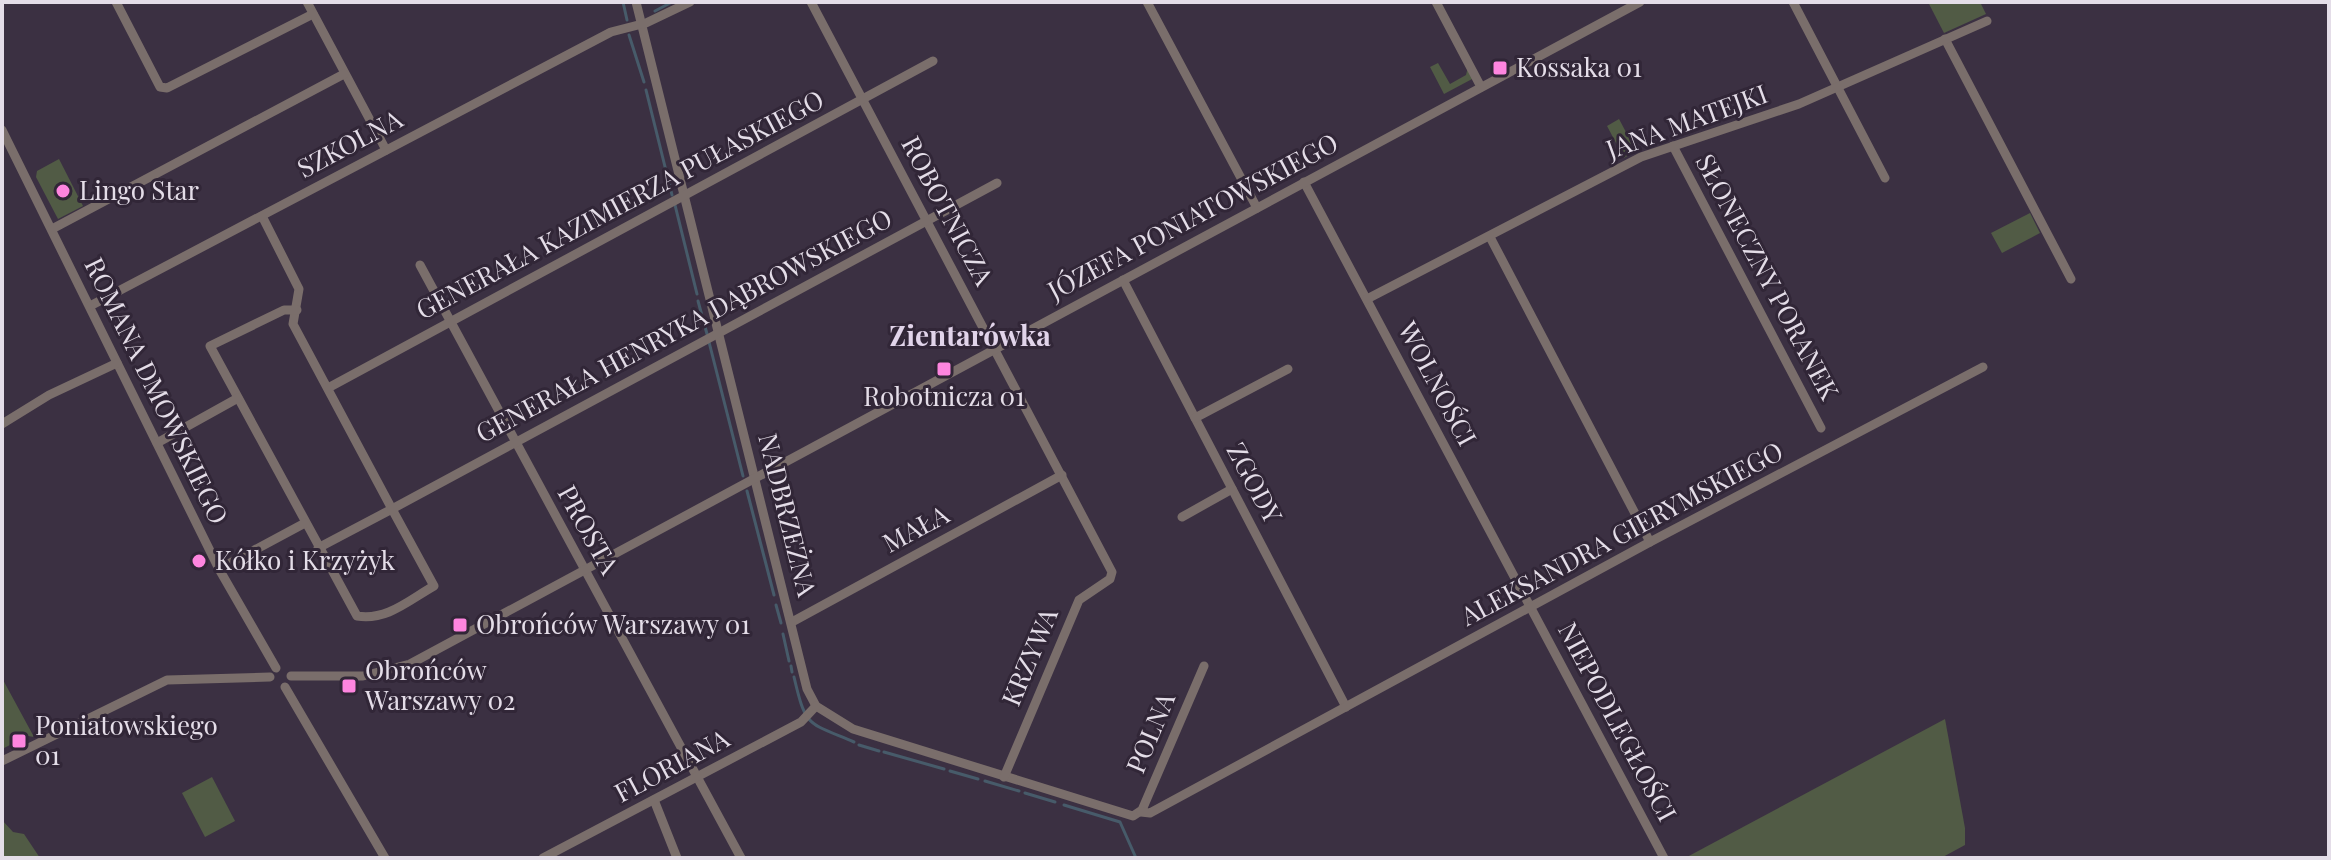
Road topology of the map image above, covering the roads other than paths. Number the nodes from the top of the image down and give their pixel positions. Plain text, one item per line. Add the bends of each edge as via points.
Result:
1 (116, 2) edge
2 (307, 2) edge
3 (636, 2) edge
4 (690, 2) edge
5 (811, 2) edge
6 (1147, 2) edge
7 (1436, 2) edge
8 (1640, 2) edge
9 (1793, 2) edge
10 (313, 14) junction
11 (1987, 21) dead end
12 (639, 24) junction
13 (1945, 39) junction
14 (933, 61) dead end
15 (344, 74) junction
16 (1481, 87) junction
17 (1838, 87) junction
18 (863, 99) junction
19 (2, 130) edge
20 (1673, 146) junction
21 (386, 150) junction
22 (1885, 178) dead end
23 (1304, 182) junction
24 (997, 183) dead end
25 (684, 194) junction
26 (1257, 208) junction
27 (262, 216) junction
28 (928, 221) junction
29 (52, 229) junction
30 (1490, 237) junction
31 (420, 265) dead end
32 (2071, 279) dead end
33 (1123, 280) junction
34 (1367, 299) junction
35 (90, 306) junction
36 (297, 310) junction
37 (449, 320) junction
38 (719, 330) junction
39 (996, 348) junction
40 (117, 363) junction
41 (1983, 367) dead end
42 (1288, 369) dead end
43 (328, 388) junction
44 (238, 398) junction
45 (1195, 418) junction
46 (2, 424) edge
47 (1821, 428) dead end
48 (515, 442) junction
49 (157, 443) junction
50 (1062, 475) junction
51 (757, 478) junction
52 (1232, 489) junction
53 (392, 509) junction
54 (1182, 517) dead end
55 (305, 523) junction
56 (1650, 542) junction
57 (318, 548) junction
58 (1111, 568) joint
59 (219, 569) junction
60 (585, 570) junction
61 (1531, 607) junction
62 (792, 622) junction
63 (1204, 666) dead end
64 (273, 672) junction
65 (291, 676) junction
66 (285, 687) junction
67 (1346, 707) junction
68 (809, 714) junction
69 (2, 761) edge
70 (697, 777) junction
71 (1004, 777) junction
72 (654, 800) junction
73 (1139, 814) junction
74 (385, 858) edge
75 (543, 858) edge
76 (677, 858) edge
77 (741, 858) edge
78 (1664, 858) edge

1 - 10 street via 160,87 167,88
2 - 10 street
3 - 12 street, NADBRZEŻNA
4 - 12 street, SZKOLNA
5 - 18 street, ROBOTNICZA
6 - 26 street
7 - 16 street
8 - 16 street, JÓZEFA PONIATOWSKIEGO
9 - 17 street
10 - 15 street
11 - 13 street, JANA MATEJKI
12 - 21 street, SZKOLNA via 611,32
12 - 25 street, NADBRZEŻNA
13 - 17 street, JANA MATEJKI
13 - 32 street
14 - 18 street, GENERAŁA KAZIMIERZA PUŁASKIEGO
15 - 21 street
15 - 29 street
16 - 23 street, JÓZEFA PONIATOWSKIEGO
17 - 20 street, JANA MATEJKI
17 - 22 street
18 - 25 street, GENERAŁA KAZIMIERZA PUŁASKIEGO
18 - 28 street, ROBOTNICZA
19 - 29 street, ROMANA DMOWSKIEGO
20 - 30 street, JANA MATEJKI via 1641,157
20 - 47 street, SŁONECZNY PORANEK
21 - 27 street, SZKOLNA
23 - 26 street, JÓZEFA PONIATOWSKIEGO
23 - 34 street, WOLNOŚCI
24 - 28 street, GENERAŁA HENRYKA DĄBROWSKIEGO
25 - 37 street, GENERAŁA KAZIMIERZA PUŁASKIEGO
25 - 38 street, NADBRZEŻNA
26 - 33 street, JÓZEFA PONIATOWSKIEGO
27 - 35 street, SZKOLNA
27 - 36 street via 299,289
28 - 38 street, GENERAŁA HENRYKA DĄBROWSKIEGO
28 - 39 street, ROBOTNICZA
29 - 35 street, ROMANA DMOWSKIEGO
30 - 34 street, JANA MATEJKI
30 - 56 street
31 - 37 street, PROSTA
33 - 39 street, JÓZEFA PONIATOWSKIEGO
33 - 45 street, ZGODY
34 - 61 street, WOLNOŚCI
35 - 40 street, ROMANA DMOWSKIEGO
36 - 43 street via 293,324
36 - 44 street via 287,309 210,346
37 - 43 street, GENERAŁA KAZIMIERZA PUŁASKIEGO
37 - 48 street, PROSTA
38 - 48 street, GENERAŁA HENRYKA DĄBROWSKIEGO
38 - 51 street, NADBRZEŻNA
39 - 50 street, ROBOTNICZA
39 - 51 street, JÓZEFA PONIATOWSKIEGO
40 - 46 street
40 - 49 street, ROMANA DMOWSKIEGO
41 - 56 street, ALEKSANDRA GIERYMSKIEGO
42 - 45 street
43 - 53 street
44 - 49 street
44 - 55 street
45 - 52 street, ZGODY
48 - 53 street, GENERAŁA HENRYKA DĄBROWSKIEGO
48 - 60 street, PROSTA
49 - 59 street, ROMANA DMOWSKIEGO
50 - 58 street, ROBOTNICZA
50 - 62 street, MAŁA
51 - 60 street, JÓZEFA PONIATOWSKIEGO
51 - 62 street, NADBRZEŻNA
52 - 54 street
52 - 67 street, ZGODY
53 - 57 street, GENERAŁA HENRYKA DĄBROWSKIEGO
53 - 57 street via 434,586 385,615 357,616
55 - 57 street
55 - 59 street
56 - 61 street, ALEKSANDRA GIERYMSKIEGO
58 - 71 street, KRZYWA via 1110,579 1079,600
59 - 64 street, ROMANA DMOWSKIEGO
60 - 65 street, JÓZEFA PONIATOWSKIEGO via 395,670 363,676
60 - 70 street, PROSTA
61 - 67 street, ALEKSANDRA GIERYMSKIEGO
61 - 78 street, NIEPODLEGŁOŚCI
62 - 68 street, NADBRZEŻNA
63 - 73 street, POLNA
64 - 65 street via 286,668
64 - 66 street via 275,686
64 - 69 street via 167,680
65 - 66 street
66 - 74 street
67 - 73 street, ALEKSANDRA GIERYMSKIEGO via 1150,813
68 - 70 street, FLORIANA
68 - 71 street
70 - 72 street, FLORIANA
70 - 77 street, PROSTA
71 - 73 street
72 - 75 street, FLORIANA
72 - 76 street

